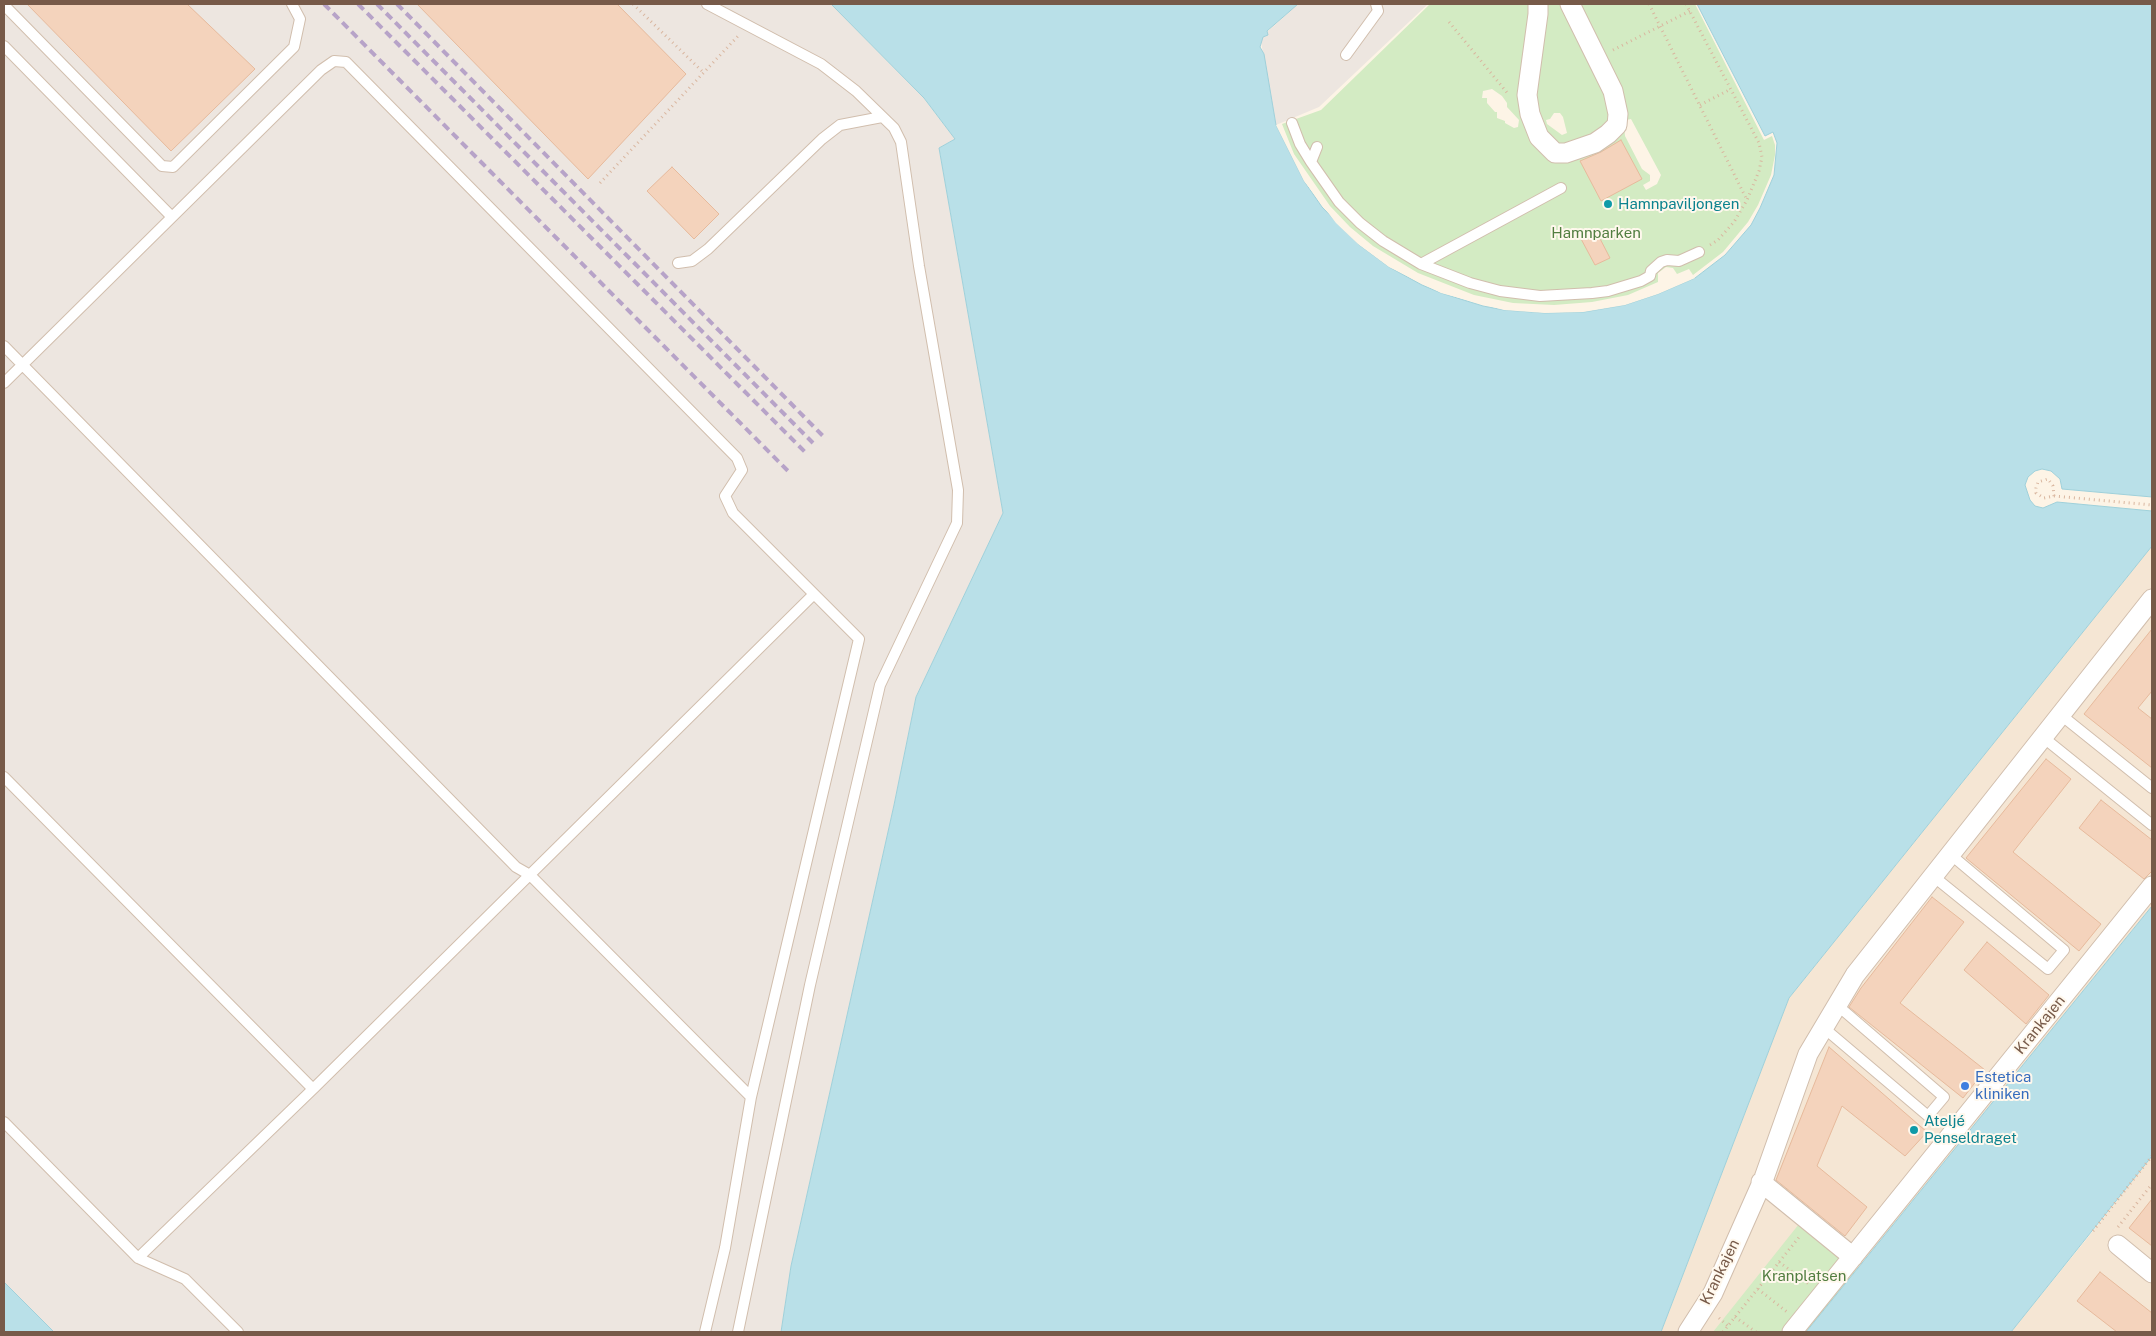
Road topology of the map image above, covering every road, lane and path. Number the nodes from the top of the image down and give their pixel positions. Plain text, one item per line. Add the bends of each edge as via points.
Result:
1 (292, 4) edge
2 (633, 4) edge
3 (707, 4) edge
4 (1376, 4) edge
5 (1538, 4) edge
6 (1570, 4) edge
7 (1649, 4) edge
8 (1686, 4) edge
9 (4, 5) edge
10 (1690, 11) junction
11 (748, 25) junction
12 (1660, 26) junction
13 (4, 46) edge
14 (1346, 55) dead end
15 (1597, 58) junction
16 (704, 73) junction
17 (1731, 89) junction
18 (1700, 105) junction
19 (882, 117) junction
20 (1292, 123) dead end
21 (1317, 147) dead end
22 (1311, 162) junction
23 (600, 184) dead end
24 (1561, 188) dead end
25 (1747, 200) junction
26 (172, 217) junction
27 (1700, 252) joint
28 (678, 264) dead end
29 (1421, 264) junction
30 (4, 346) edge
31 (22, 364) junction
32 (4, 383) edge
33 (2054, 496) junction
34 (2152, 505) edge
35 (814, 594) junction
36 (2152, 599) edge
37 (2061, 715) junction
38 (2044, 738) junction
39 (4, 777) edge
40 (2152, 788) edge
41 (2152, 825) edge
42 (1950, 854) junction
43 (530, 875) junction
44 (1933, 876) junction
45 (2152, 886) edge
46 (1837, 1005) junction
47 (1824, 1028) junction
48 (313, 1089) junction
49 (751, 1097) junction
50 (4, 1122) edge
51 (2152, 1156) edge
52 (1761, 1182) junction
53 (2152, 1184) edge
54 (2093, 1230) dead end
55 (1802, 1233) dead end
56 (2118, 1245) joint
57 (138, 1258) junction
58 (1853, 1258) junction
59 (1780, 1262) junction
60 (2152, 1273) edge
61 (1758, 1289) junction
62 (1823, 1294) junction
63 (1735, 1317) junction
64 (1722, 1320) dead end
65 (1728, 1326) junction
66 (1796, 1327) edge
67 (238, 1332) edge
68 (705, 1332) edge
69 (738, 1332) edge
70 (1688, 1332) edge
71 (1723, 1332) edge
72 (1756, 1332) edge

1 - 9 lane via 300,19 294,47 173,167 162,166
2 - 16 path
3 - 11 lane
4 - 14 lane via 1378,11
5 - 15 street via 1527,95 1539,137 1555,153 1566,153 1595,143 1617,125 1613,91
6 - 15 street
7 - 12 path
8 - 10 path
10 - 12 path
10 - 17 path
11 - 16 path
11 - 19 lane via 821,64 856,91
12 - 15 path
12 - 18 path
13 - 26 lane
16 - 23 path
17 - 18 path
17 - 25 path via 1759,143 1762,156
18 - 25 path
19 - 28 lane via 840,125 708,249 692,262
19 - 69 lane via 894,128 901,142 958,490 957,523 880,685 810,985
20 - 22 lane
21 - 22 lane
22 - 29 lane via 1339,202 1360,223 1383,242
24 - 29 lane
25 - 27 path via 1729,228
26 - 31 lane
26 - 35 lane via 321,70 334,61 346,62 737,458 742,470 725,496 733,514
27 - 29 lane via 1679,262 1661,262 1650,276 1608,291 1540,296 1500,291
30 - 31 lane
31 - 32 lane
31 - 43 lane via 510,861
33 - 33 path via 2044,498 2036,493 2038,482 2048,480 2053,486
33 - 34 path
35 - 43 lane
35 - 49 lane via 859,639
36 - 37 street, Krankajen
37 - 38 street, Krankajen
37 - 40 lane
38 - 41 lane
38 - 42 street, Krankajen
39 - 48 lane
42 - 44 street, Krankajen
42 - 44 lane via 2064,950 2048,969
43 - 48 lane
43 - 49 lane
44 - 46 street, Krankajen via 1855,975
45 - 58 street, Krankajen
46 - 47 street, Krankajen
46 - 47 lane via 1944,1097 1928,1116
47 - 52 street, Krankajen via 1808,1054
48 - 57 lane
49 - 68 lane via 725,1248
50 - 57 lane
51 - 54 path
52 - 58 street
52 - 70 street, Krankajen via 1713,1293
53 - 56 path via 2118,1226
55 - 59 path
56 - 60 street
57 - 67 lane via 185,1279
58 - 62 street, Krankajen
59 - 61 path
59 - 62 path
61 - 63 path
61 - 66 path
62 - 66 street, Krankajen
63 - 65 path
63 - 72 path
64 - 65 path
65 - 71 path

